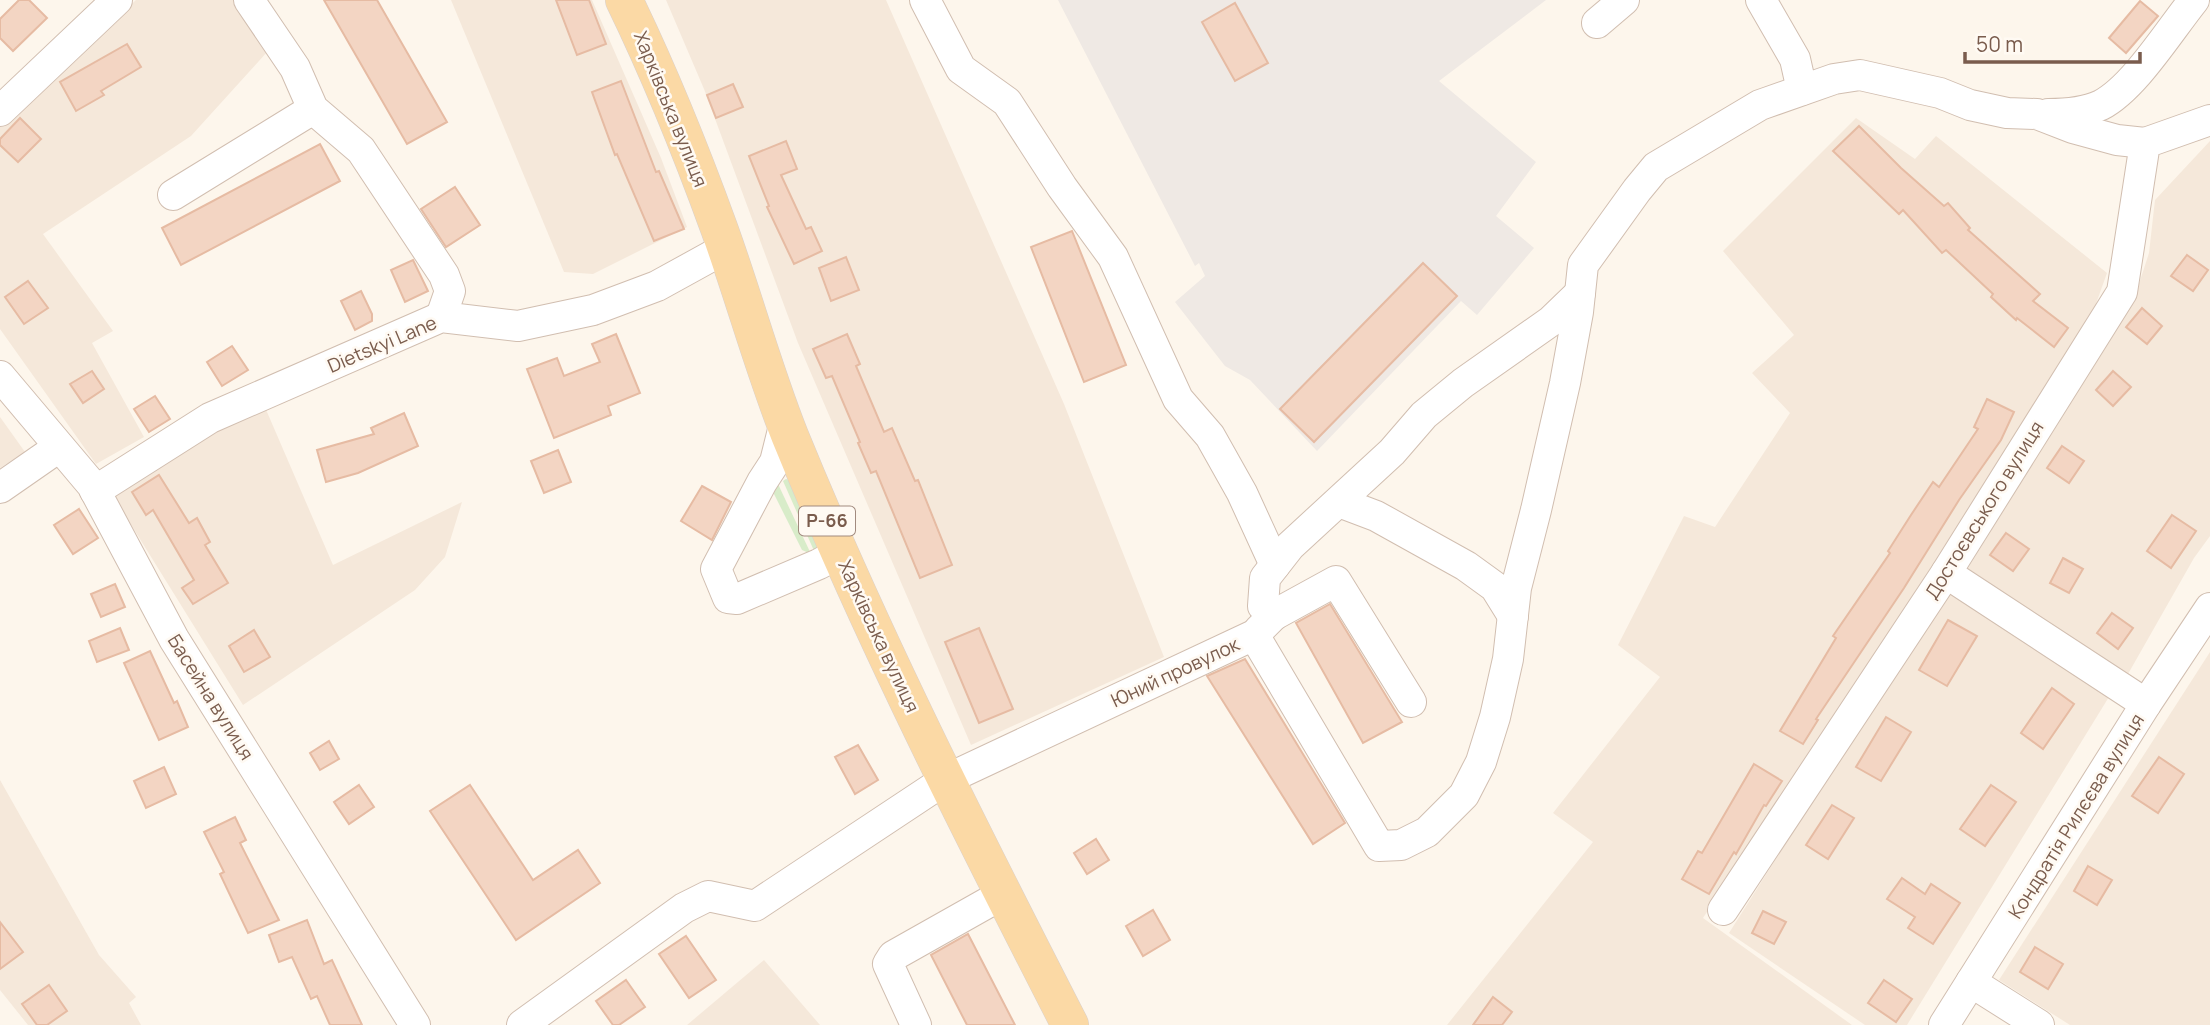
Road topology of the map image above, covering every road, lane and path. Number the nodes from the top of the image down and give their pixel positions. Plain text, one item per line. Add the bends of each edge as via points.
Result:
1 (117, 0) edge
2 (249, 0) edge
3 (624, 0) edge
4 (925, 0) edge
5 (1624, 0) edge
6 (1761, 0) edge
7 (2194, 0) edge
8 (1597, 23) dead end
9 (1802, 89) junction
10 (313, 109) junction
11 (0, 111) edge
12 (2037, 114) junction
13 (2210, 120) edge
14 (2145, 143) junction
15 (173, 195) dead end
16 (726, 248) junction
17 (1580, 293) junction
18 (442, 317) junction
19 (0, 376) edge
20 (785, 422) junction
21 (59, 447) junction
22 (0, 488) edge
23 (95, 491) junction
24 (1339, 502) junction
25 (841, 552) junction
26 (1275, 565) junction
27 (1946, 573) junction
28 (2210, 608) edge
29 (1513, 616) junction
30 (1264, 625) junction
31 (1410, 702) dead end
32 (2146, 704) junction
33 (945, 780) junction
34 (1003, 894) junction
35 (1723, 910) dead end
36 (1972, 982) junction
37 (415, 1025) edge
38 (522, 1025) edge
39 (916, 1025) edge
40 (1070, 1025) edge
41 (1944, 1025) edge
42 (2039, 1025) edge

1 - 11 street
2 - 10 street via 295,68
3 - 16 main road, Харківська вулиця / Р-66 via 655,64
4 - 26 street via 961,69 1007,102 1113,257 1178,400 1210,436
5 - 8 street
6 - 9 street via 1795,59
7 - 12 street via 2121,92 2099,106 2070,114
9 - 12 street via 1860,75 1994,111
9 - 17 street via 1760,105 1656,167 1583,265
10 - 15 street
10 - 18 street via 361,150 443,275 450,291
12 - 14 street via 2117,140
13 - 14 street
14 - 27 street, Достоєвського вулиця via 2122,292
16 - 18 street, Dietskyi Lane via 657,286 593,310 518,326
16 - 20 main road, Харківська вулиця / Р-66
17 - 24 street via 1551,321 1424,415
17 - 29 street via 1565,383
18 - 23 street, Dietskyi Lane via 210,418
19 - 21 street, Басейна вулиця
20 - 25 main road, Харківська вулиця / Р-66
20 - 25 street via 775,462 716,569 727,598 737,599
21 - 22 street
21 - 23 street, Басейна вулиця
23 - 37 street, Басейна вулиця via 174,639
24 - 26 street via 1290,545
24 - 29 street via 1376,516 1466,566 1495,587
25 - 33 main road, Харківська вулиця / Р-66
26 - 30 street via 1265,578
27 - 32 street
27 - 35 street, Достоєвського вулиця
28 - 32 street, Кондратія Рилєєва вулиця
29 - 30 street, Юний провулок via 1495,717 1481,762 1464,795 1427,832 1401,845 1379,846
30 - 31 street via 1336,580
30 - 33 street, Юний провулок
32 - 36 street, Кондратія Рилєєва вулиця
33 - 34 main road, Харківська вулиця / Р-66
33 - 38 street, Юний провулок via 755,906 708,896 684,908
34 - 39 street via 893,956 888,964
34 - 40 main road, Харківська вулиця / Р-66
36 - 41 street, Кондратія Рилєєва вулиця
36 - 42 street

